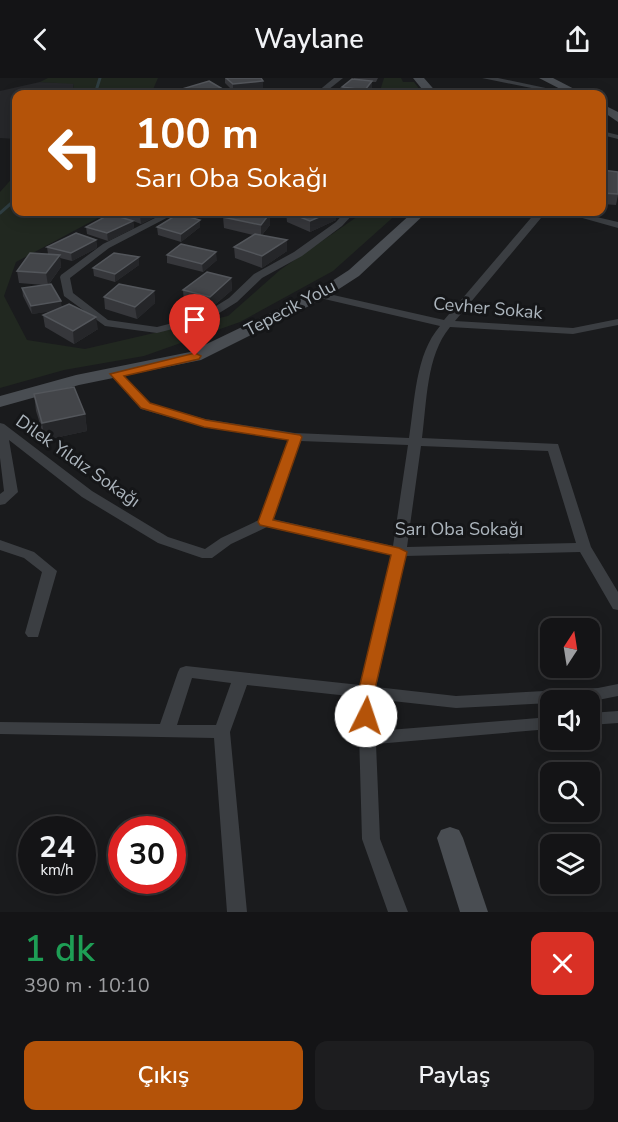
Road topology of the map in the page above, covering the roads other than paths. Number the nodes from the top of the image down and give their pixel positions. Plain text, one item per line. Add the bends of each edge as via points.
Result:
1 (339, 78) edge
2 (418, 78) edge
3 (486, 78) edge
4 (544, 78) edge
5 (325, 90) edge
6 (428, 90) edge
7 (549, 90) edge
8 (570, 90) edge
9 (165, 216) edge
10 (346, 216) edge
11 (403, 216) edge
12 (416, 216) edge
13 (538, 216) edge
14 (582, 216) edge
15 (618, 225) edge
16 (313, 293) junction
17 (618, 322) edge
18 (447, 324) junction
19 (113, 370) junction
20 (0, 392) edge
21 (0, 402) edge
22 (0, 427) edge
23 (295, 437) junction
24 (414, 442) junction
25 (0, 501) edge
26 (265, 522) junction
27 (0, 545) edge
28 (584, 547) junction
29 (399, 552) junction
30 (618, 605) edge
31 (33, 633) dead end
32 (241, 678) junction
33 (618, 690) edge
34 (366, 693) junction
35 (618, 717) edge
36 (600, 718) edge
37 (540, 724) edge
38 (0, 728) edge
39 (166, 731) junction
40 (222, 732) junction
41 (366, 738) junction
42 (450, 838) dead end
43 (237, 912) edge
44 (398, 912) edge
45 (474, 912) edge

1 - 5 street
2 - 6 main road
3 - 7 street
4 - 8 main road
9 - 10 street via 106,246 64,277 68,294 105,323 157,330 204,318
11 - 16 main road, Tepecik Yolu via 341,273
12 - 16 main road, Tepecik Yolu via 354,273
13 - 18 street
14 - 15 street
16 - 18 street, Cevher Sokak
16 - 19 main road, Tepecik Yolu via 205,341
17 - 18 street, Cevher Sokak via 573,331
18 - 24 street via 437,336 426,367
19 - 20 main road, Tepecik Yolu
19 - 21 main road, Tepecik Yolu
19 - 23 street via 145,406 204,423
22 - 25 street via 11,492
22 - 26 street, Dilek Yıldız Sokağı via 87,494 163,540 207,555
23 - 24 street
23 - 26 street
24 - 28 street via 553,447
24 - 29 street
26 - 29 street, Sarı Oba Sokağı
27 - 31 street via 29,555 51,572
28 - 29 street, Sarı Oba Sokağı
28 - 30 street
29 - 34 street
32 - 34 street
32 - 39 street via 186,672
32 - 40 street
33 - 34 street via 456,702
34 - 41 street
35 - 36 street
37 - 41 street
38 - 39 street
39 - 40 street
40 - 43 street
41 - 44 street via 371,839
42 - 45 main road

